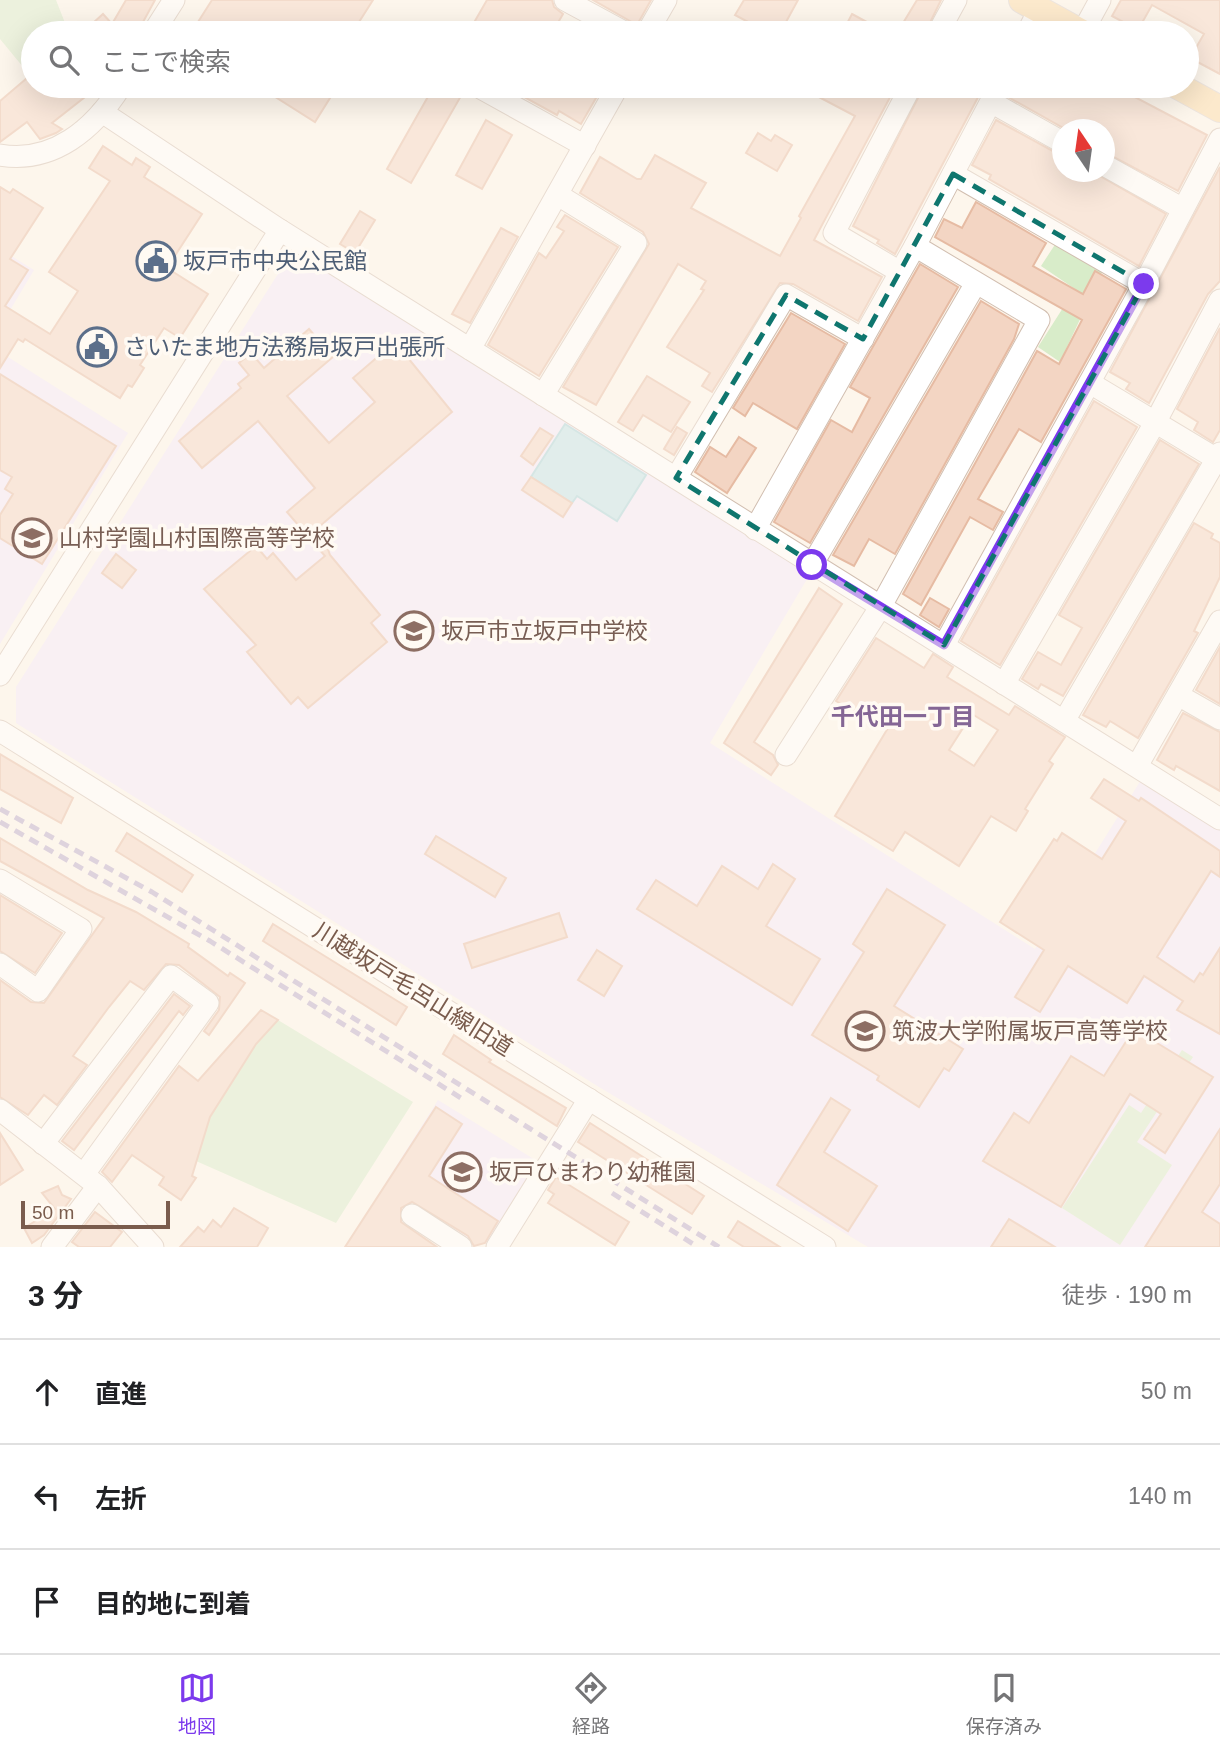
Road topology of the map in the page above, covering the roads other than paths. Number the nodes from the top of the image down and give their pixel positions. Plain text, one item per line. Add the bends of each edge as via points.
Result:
1 (174, 0) edge
2 (565, 0) edge
3 (666, 0) edge
4 (956, 0) edge
5 (1100, 0) edge
6 (1030, 5) edge
7 (161, 21) edge
8 (604, 21) edge
9 (654, 21) edge
10 (945, 21) edge
11 (1060, 21) edge
12 (1089, 21) edge
13 (112, 98) edge
14 (499, 98) edge
15 (611, 98) edge
16 (905, 98) edge
17 (993, 98) edge
18 (1001, 98) edge
19 (1199, 98) edge
20 (1220, 109) edge
21 (102, 112) junction
22 (1052, 135) edge
23 (1220, 139) edge
24 (585, 146) junction
25 (0, 155) edge
26 (1115, 171) edge
27 (953, 174) junction
28 (558, 195) junction
29 (1183, 209) junction
30 (280, 230) junction
31 (915, 246) junction
32 (900, 272) junction
33 (976, 283) junction
34 (1144, 284) junction
35 (1220, 300) edge
36 (863, 339) junction
37 (470, 349) junction
38 (1090, 383) junction
39 (543, 395) junction
40 (1156, 421) junction
41 (1219, 458) edge
42 (676, 478) junction
43 (755, 529) junction
44 (812, 565) junction
45 (881, 606) junction
46 (1219, 626) edge
47 (944, 645) junction
48 (0, 675) edge
49 (1004, 684) junction
50 (1178, 695) junction
51 (1220, 719) edge
52 (1064, 721) junction
53 (0, 731) edge
54 (786, 755) dead end
55 (1137, 766) junction
56 (1220, 819) edge
57 (0, 880) edge
58 (0, 964) edge
59 (589, 1098) junction
60 (3, 1118) edge
61 (43, 1144) junction
62 (91, 1180) junction
63 (412, 1215) dead end
64 (141, 1242) edge
65 (52, 1247) edge
66 (461, 1247) edge
67 (497, 1247) edge
68 (825, 1247) edge

1 - 7 street
2 - 8 street
3 - 9 street
4 - 10 street
5 - 12 street
6 - 11 main road
13 - 21 street
14 - 24 street
15 - 24 street
16 - 32 street via 834,233
17 - 27 street
18 - 22 street
19 - 20 main road
21 - 25 street via 50,152 23,159
21 - 30 street
23 - 29 street
24 - 28 street
26 - 29 street
27 - 31 street
27 - 34 street
28 - 37 street
28 - 39 street via 636,243
29 - 34 street
30 - 37 street
30 - 48 street
31 - 32 street
31 - 33 street
32 - 36 street
33 - 44 street
33 - 45 street via 1038,320
34 - 38 street
35 - 40 street
36 - 42 street via 786,295
36 - 43 street
37 - 39 street
38 - 40 street
38 - 47 street
39 - 42 street
40 - 41 street
40 - 49 street
41 - 52 street
42 - 43 street
43 - 44 street
44 - 45 street
45 - 47 street
45 - 54 street
46 - 50 street
47 - 49 street
49 - 52 street
50 - 51 street
50 - 55 street
52 - 55 street
53 - 59 street, 川越坂戸毛呂山線旧道
55 - 56 street
57 - 58 street via 81,929 38,991
59 - 67 street
59 - 68 street, 川越坂戸毛呂山線旧道
60 - 61 street
61 - 62 street
61 - 62 street via 171,976 208,1003
62 - 64 street
62 - 65 street
63 - 66 street

